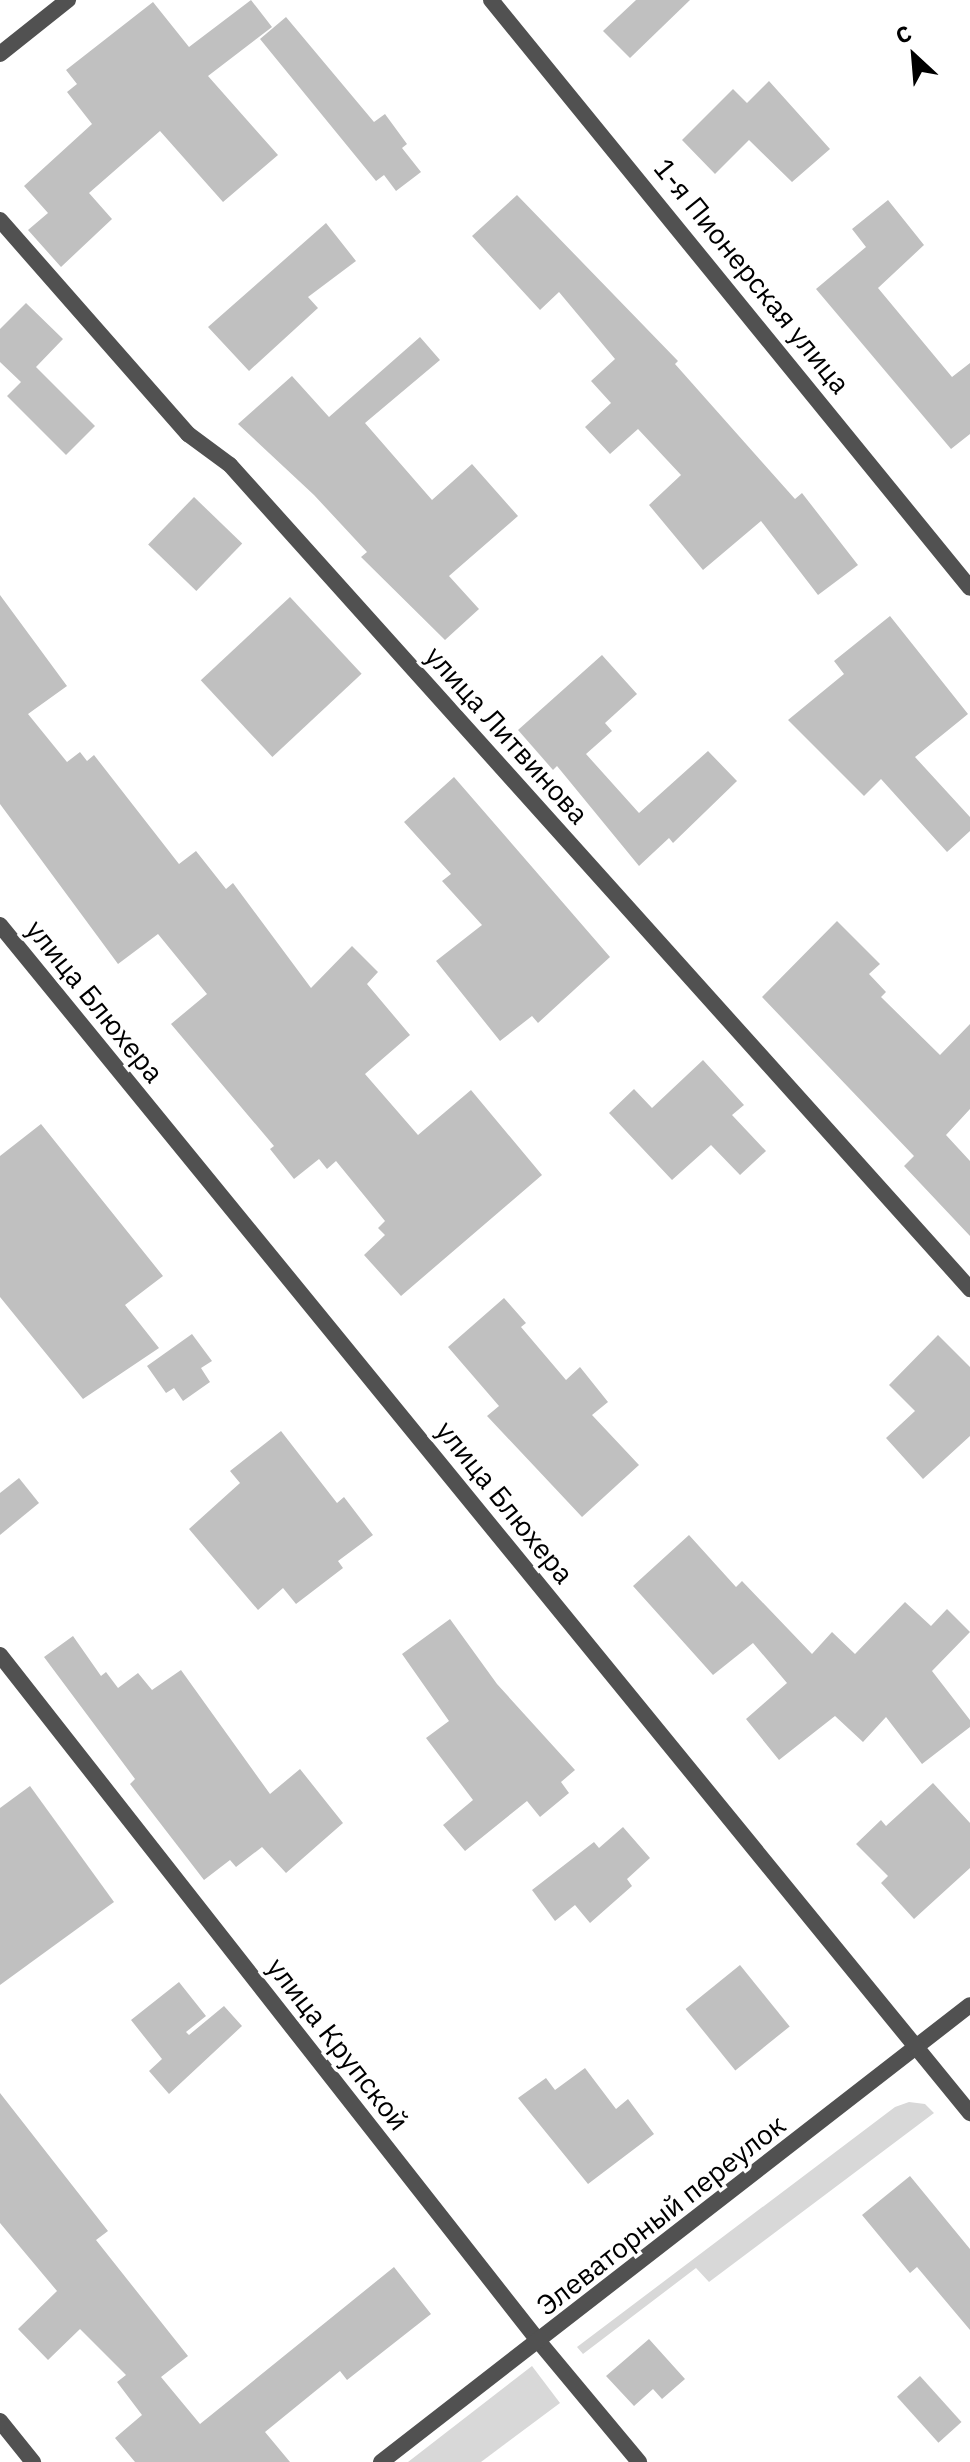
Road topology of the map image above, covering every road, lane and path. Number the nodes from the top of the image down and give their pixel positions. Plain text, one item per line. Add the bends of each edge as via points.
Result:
1 (68, 0) edge
2 (491, 0) edge
3 (0, 54) edge
4 (0, 220) edge
5 (970, 588) edge
6 (0, 925) edge
7 (970, 1289) edge
8 (0, 1655) edge
9 (970, 2005) edge
10 (917, 2048) junction
11 (970, 2113) edge
12 (540, 2343) junction
13 (0, 2421) edge
14 (33, 2462) edge
15 (381, 2462) edge
16 (639, 2462) edge

1 - 3 street
2 - 5 street, 1-я Пионерская улица
4 - 7 street, улица Литвинова via 188,434 230,465
6 - 10 street, улица Блюхера
8 - 12 street, улица Крупской
9 - 10 street, Элеваторный переулок
10 - 11 street, улица Блюхера
10 - 12 street, Элеваторный переулок
12 - 15 street, Элеваторный переулок
12 - 16 street, улица Крупской
13 - 14 street

